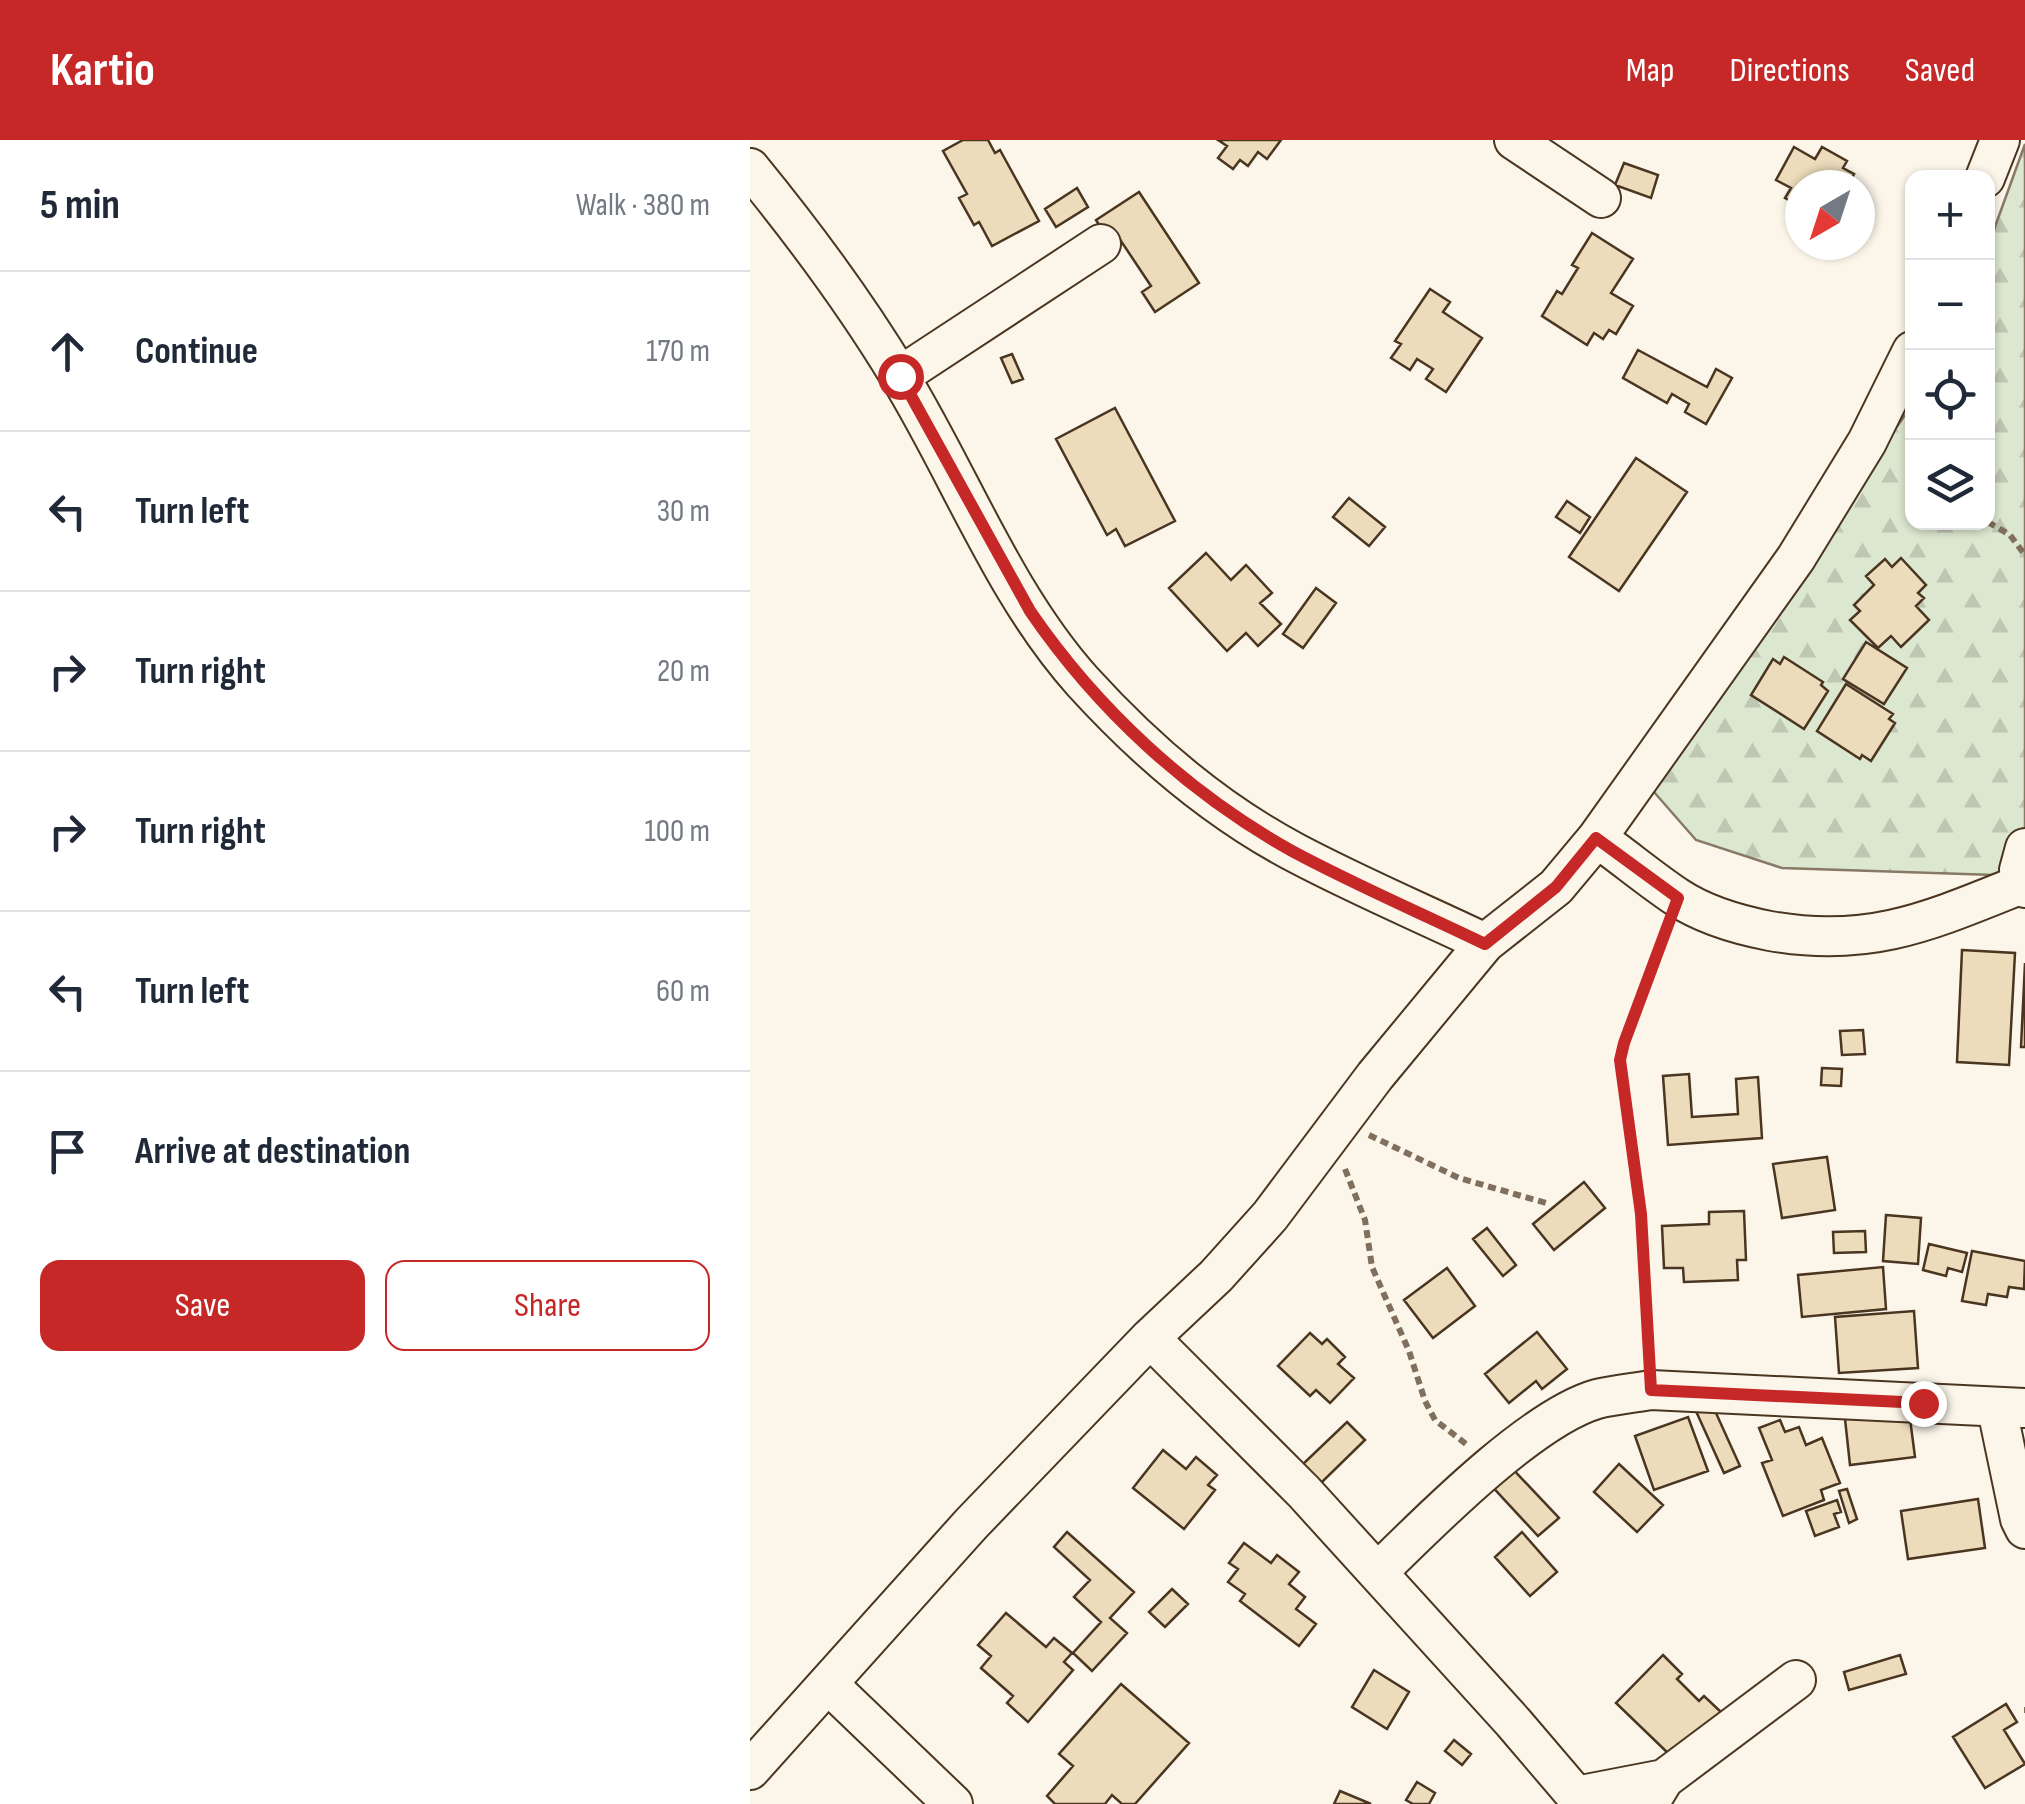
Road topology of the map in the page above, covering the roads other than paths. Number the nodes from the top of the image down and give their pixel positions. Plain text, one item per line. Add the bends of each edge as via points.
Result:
1 (1514, 140) edge
2 (2000, 140) edge
3 (750, 168) edge
4 (1989, 170) edge
5 (1601, 198) dead end
6 (1100, 244) dead end
7 (1905, 364) edge
8 (900, 376) junction
9 (1596, 838) junction
10 (2024, 874) edge
11 (1485, 944) junction
12 (1150, 1338) junction
13 (2011, 1409) edge
14 (2025, 1529) edge
15 (1378, 1572) junction
16 (1796, 1680) dead end
17 (829, 1686) junction
18 (750, 1770) edge
19 (1657, 1792) edge
20 (1580, 1800) edge
21 (952, 1804) edge

1 - 5 street
2 - 4 street
3 - 8 street
6 - 8 street
7 - 9 street via 1796,558
8 - 11 street via 1030,611 1081,680 1132,733 1184,778 1291,850
9 - 10 street via 1678,898 1748,927 1823,938 1856,938 1953,914
9 - 11 street via 1556,887
11 - 12 street via 1270,1216
12 - 15 street
12 - 17 street via 970,1524
13 - 14 street
13 - 15 street via 1651,1390 1595,1400 1564,1414 1449,1502
15 - 20 street
16 - 19 street
17 - 18 street
17 - 21 street
19 - 20 street

